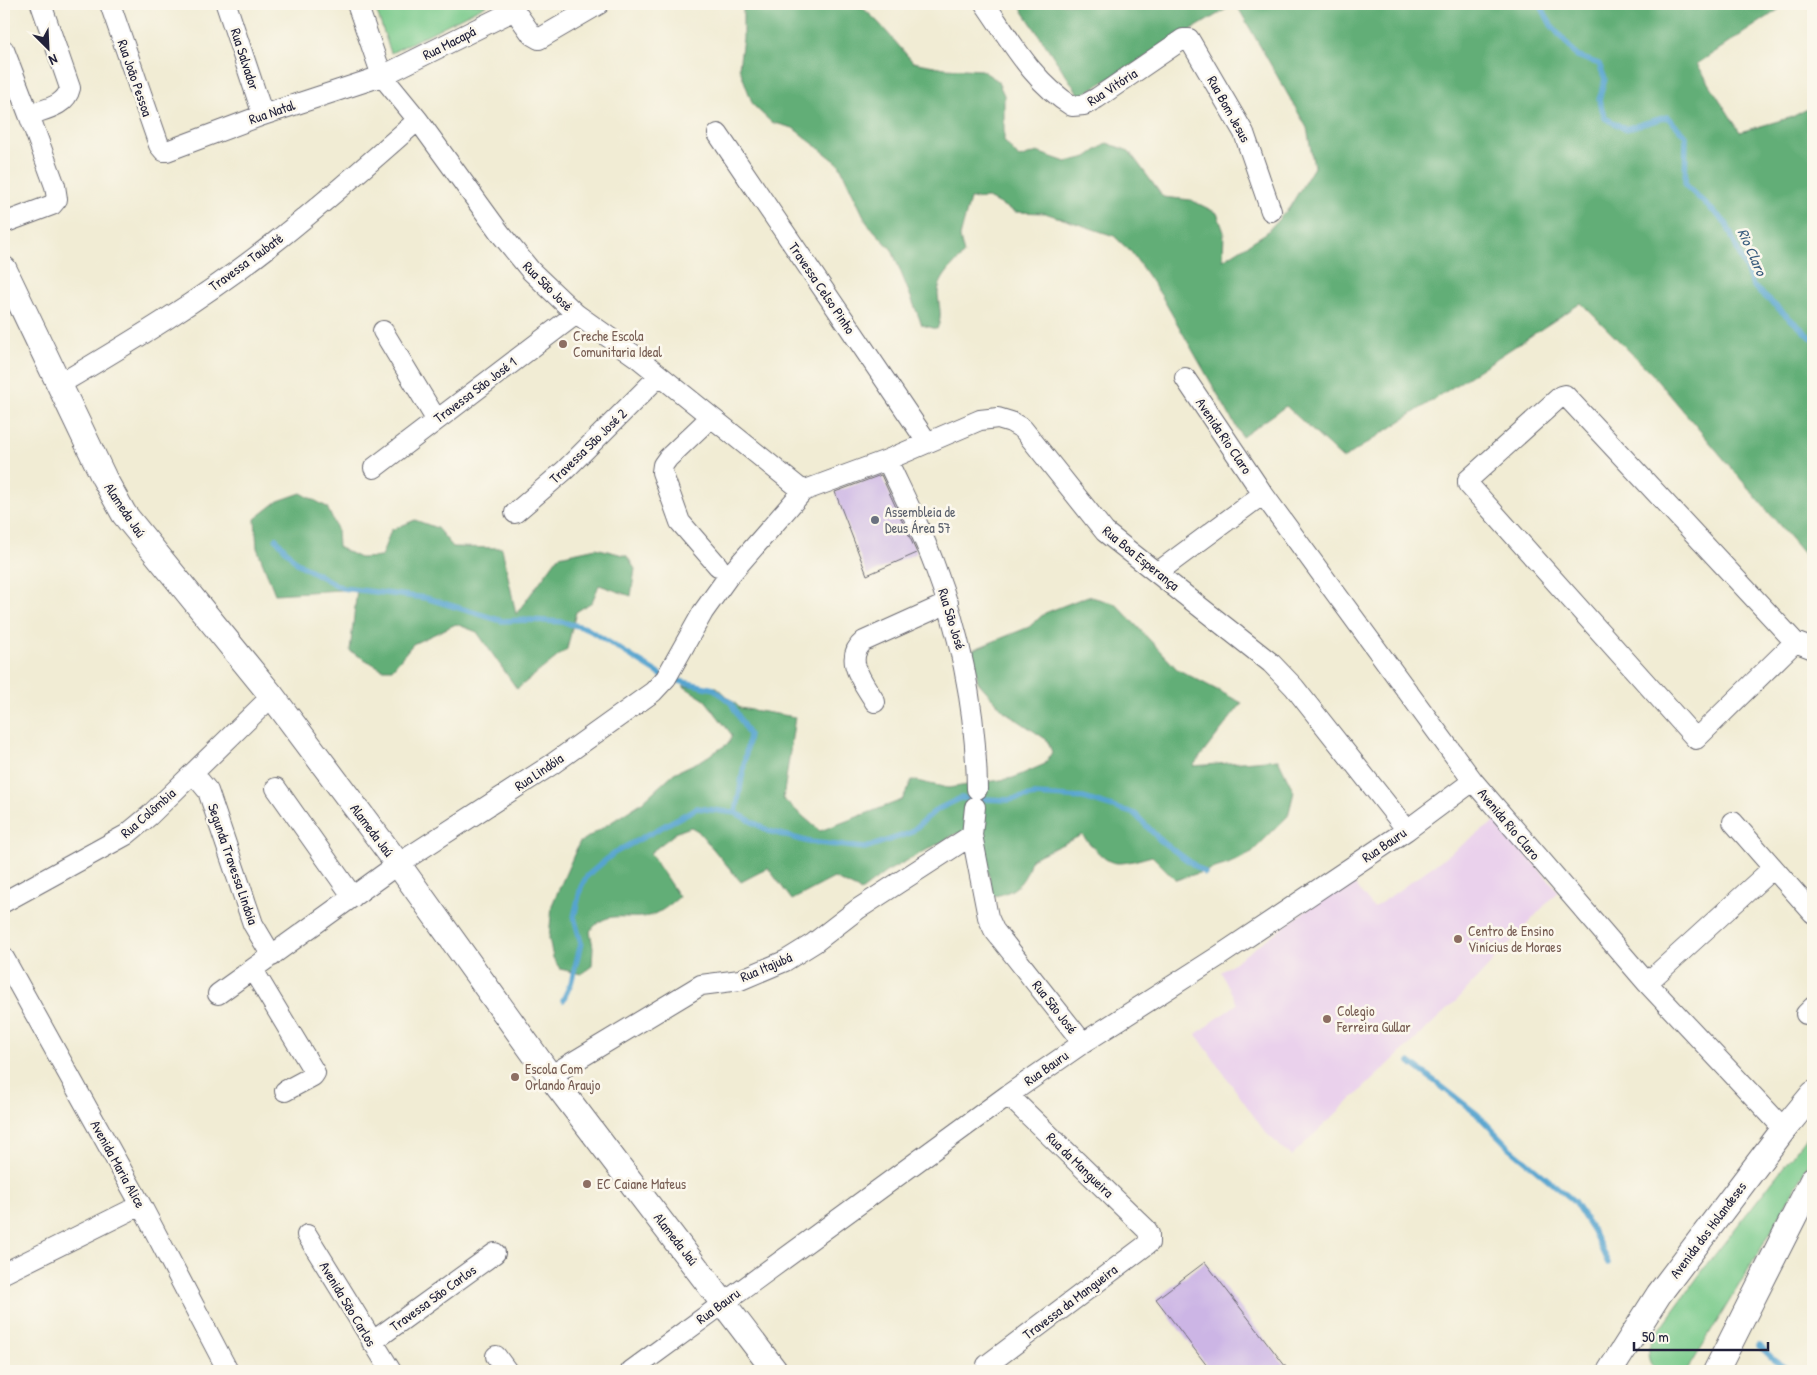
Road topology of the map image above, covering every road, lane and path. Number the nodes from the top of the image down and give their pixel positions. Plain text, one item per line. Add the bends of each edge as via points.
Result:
1 (41, 4) edge
2 (110, 4) edge
3 (226, 4) edge
4 (357, 4) edge
5 (599, 4) edge
6 (985, 4) edge
7 (512, 7) edge
8 (1189, 39) joint
9 (4, 50) edge
10 (382, 76) junction
11 (29, 115) junction
12 (263, 115) junction
13 (418, 120) junction
14 (718, 134) dead end
15 (164, 151) joint
16 (1271, 211) dead end
17 (4, 223) edge
18 (4, 271) edge
19 (576, 314) junction
20 (382, 331) dead end
21 (659, 376) junction
22 (1185, 378) dead end
23 (60, 384) junction
24 (712, 417) junction
25 (436, 419) junction
26 (927, 442) junction
27 (887, 460) junction
28 (374, 468) dead end
29 (803, 492) junction
30 (1263, 494) junction
31 (515, 513) dead end
32 (718, 566) dead end
33 (1158, 572) junction
34 (948, 603) junction
35 (1804, 645) edge
36 (272, 696) junction
37 (876, 702) dead end
38 (193, 773) junction
39 (1473, 781) junction
40 (276, 788) dead end
41 (1733, 822) dead end
42 (1407, 830) junction
43 (972, 835) junction
44 (398, 864) junction
45 (1774, 868) junction
46 (353, 897) junction
47 (4, 902) edge
48 (1813, 913) edge
49 (272, 956) junction
50 (4, 958) edge
51 (253, 970) junction
52 (1647, 984) junction
53 (218, 994) dead end
54 (1083, 1043) junction
55 (550, 1076) junction
56 (285, 1091) dead end
57 (1813, 1094) edge
58 (1008, 1095) junction
59 (1784, 1129) junction
60 (1813, 1179) edge
61 (141, 1205) junction
62 (307, 1235) dead end
63 (1150, 1238) joint
64 (495, 1253) dead end
65 (4, 1273) edge
66 (724, 1302) junction
67 (1736, 1329) junction
68 (1634, 1330) junction
69 (372, 1342) junction
70 (987, 1365) dead end
71 (228, 1371) edge
72 (390, 1371) edge
73 (630, 1371) edge
74 (775, 1371) edge
75 (1610, 1371) edge
76 (1632, 1371) edge
77 (1704, 1371) edge
78 (1716, 1371) edge

1 - 11 street via 70,88 63,102
2 - 15 street, Rua João Pessoa via 158,145
3 - 12 street, Rua Salvador
4 - 10 street
5 - 7 street via 539,39 532,35
6 - 8 street, Rua Vitória via 1034,75 1072,106 1084,106
7 - 10 street, Rua Macapá
8 - 16 street, Rua Bom Jesus via 1244,133
9 - 11 street
10 - 12 street, Rua Natal
10 - 13 street, Rua São José
11 - 17 street via 57,199 52,206
12 - 15 street, Rua Natal
13 - 19 street, Rua São José via 500,233 531,271
13 - 23 street, Travessa Taubaté via 268,248 132,341
14 - 26 street, Travessa Celso Pinho
18 - 23 main road, Alameda Jaú
19 - 21 street, Rua São José
19 - 25 street, Travessa São José 1
20 - 25 street
21 - 24 street, Rua São José
21 - 31 street, Travessa São José 2 via 565,470
22 - 30 street, Avenida Rio Claro
23 - 36 main road, Alameda Jaú via 124,514
24 - 29 street, Rua São José
24 - 32 street via 668,458 662,472 680,522
25 - 28 street, Travessa São José 1
26 - 27 street, Rua Boa Esperança
26 - 33 street, Rua Boa Esperança via 980,420 998,418 1011,422 1023,429 1105,532
27 - 29 street, Rua Boa Esperança
27 - 34 street, Rua São José via 934,563
29 - 44 street, Rua Lindóia via 728,577 703,612 666,678 653,692 551,765
30 - 33 street
30 - 39 street, Avenida Rio Claro
33 - 42 street, Rua Boa Esperança via 1284,675
34 - 37 street via 857,647 853,656 854,666
34 - 43 street, Rua São José via 972,699 976,798
35 - 35 street via 1565,395 1468,480 1468,484 1696,739
36 - 38 street, Rua Colômbia
36 - 44 main road, Alameda Jaú
38 - 47 street, Rua Colômbia via 126,835
38 - 49 street, Segunda Travessa Lindoia via 208,791 253,924
39 - 42 street, Rua Bauru
39 - 52 street, Avenida Rio Claro
40 - 46 street
41 - 45 street
42 - 54 street, Rua Bauru
43 - 54 street, Rua São José via 988,917 994,930
43 - 55 street, Rua Itajubá via 784,961 740,980 701,985
44 - 46 street, Rua Lindóia
44 - 55 main road, Alameda Jaú
45 - 48 street
45 - 52 street
46 - 49 street, Rua Lindóia
49 - 51 street, Rua Lindóia
50 - 61 street, Avenida Maria Alice
51 - 53 street, Rua Lindóia
51 - 56 street via 314,1071 314,1076
52 - 59 street, Avenida Rio Claro
54 - 58 street, Rua Bauru
55 - 66 main road, Alameda Jaú
57 - 59 main road, Avenida dos Holandeses
58 - 63 street, Rua da Mangueira via 1146,1230
58 - 66 street, Rua Bauru
59 - 68 main road, Avenida dos Holandeses
60 - 67 main road
61 - 65 street
61 - 71 street, Avenida Maria Alice
62 - 69 street, Avenida São Carlos
63 - 70 street, Travessa da Mangueira via 1149,1244
64 - 69 street, Travessa São Carlos
66 - 73 street, Rua Bauru
66 - 74 main road, Alameda Jaú
67 - 77 main road
67 - 78 main road
68 - 75 main road, Avenida dos Holandeses
68 - 76 main road via 1628,1355
69 - 72 street, Avenida São Carlos

